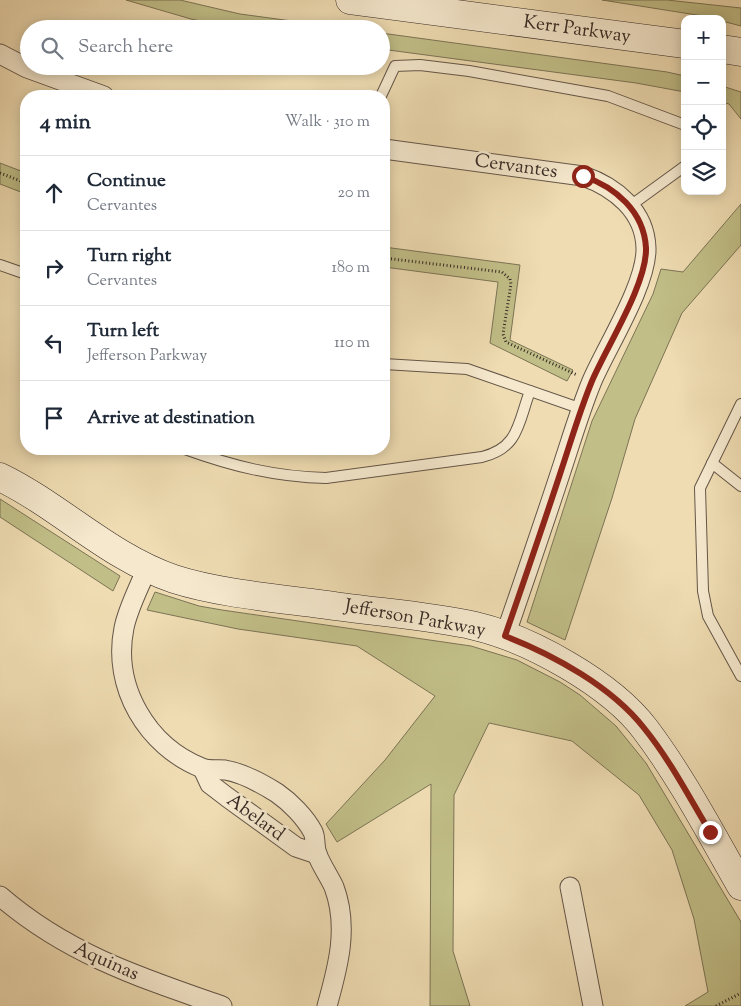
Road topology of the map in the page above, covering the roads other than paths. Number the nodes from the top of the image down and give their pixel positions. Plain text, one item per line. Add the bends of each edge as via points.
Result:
1 (350, 0) edge
2 (681, 43) edge
3 (726, 50) edge
4 (741, 52) edge
5 (0, 54) edge
6 (20, 64) edge
7 (46, 75) edge
8 (88, 90) edge
9 (384, 90) edge
10 (681, 123) edge
11 (390, 151) edge
12 (681, 169) edge
13 (630, 206) junction
14 (0, 265) edge
15 (20, 272) edge
16 (390, 364) edge
17 (530, 391) junction
18 (741, 404) edge
19 (582, 408) junction
20 (205, 455) edge
21 (712, 463) junction
22 (0, 477) edge
23 (741, 486) edge
24 (147, 568) junction
25 (505, 636) junction
26 (741, 676) edge
27 (204, 769) junction
28 (317, 854) junction
29 (741, 886) edge
30 (570, 887) dead end
31 (0, 896) edge
32 (222, 1006) edge
33 (327, 1006) edge
34 (593, 1006) edge

1 - 2 street, Kerr Parkway
3 - 4 street
5 - 6 street
7 - 8 street
9 - 10 lane via 395,66 420,65 608,96
11 - 13 street, Cervantes via 583,176 616,191
12 - 13 lane
13 - 19 street, Cervantes via 646,247 644,272
14 - 15 lane
16 - 17 lane via 467,369
17 - 19 lane
17 - 20 lane via 508,446 482,457 326,478 254,470
18 - 21 lane
19 - 25 street, Cervantes
21 - 23 lane
21 - 26 lane via 700,488 703,591 708,616
22 - 24 street, Jefferson Parkway via 129,560
24 - 25 street, Jefferson Parkway via 197,585 453,622
24 - 27 street, Abelard via 124,628 121,652 123,677 143,723 166,747
25 - 29 street, Jefferson Parkway via 531,646 576,671 628,710 672,769
27 - 28 street, Abelard via 210,784 227,797 296,847
27 - 28 street, Abelard via 241,775 279,794 313,833
28 - 33 street, Abelard via 335,889 342,932 339,963
30 - 34 street
31 - 32 street, Aquinas via 32,922 74,949

